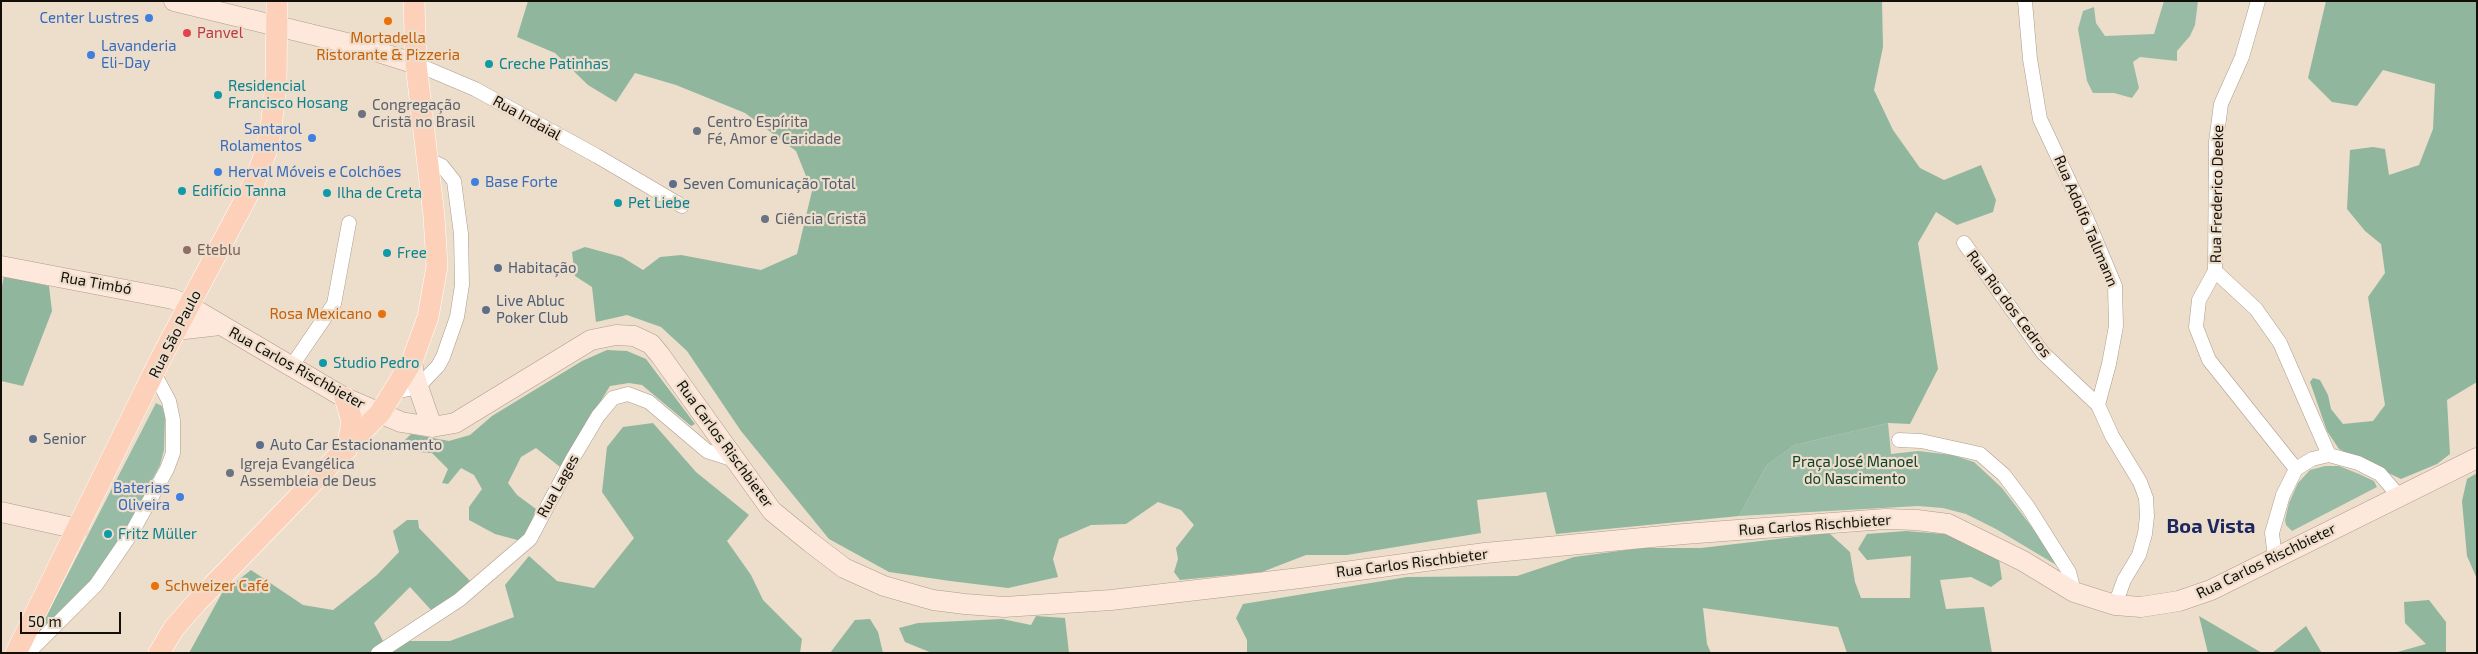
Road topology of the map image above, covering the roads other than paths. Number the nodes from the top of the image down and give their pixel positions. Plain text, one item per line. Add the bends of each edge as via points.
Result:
1 (174, 1) edge
2 (277, 1) edge
3 (414, 1) edge
4 (2025, 1) edge
5 (2258, 1) edge
6 (277, 26) junction
7 (416, 64) junction
8 (428, 159) junction
9 (682, 206) dead end
10 (349, 223) dead end
11 (1964, 243) dead end
12 (1, 266) edge
13 (2215, 271) junction
14 (189, 306) junction
15 (220, 325) junction
16 (176, 330) junction
17 (412, 361) junction
18 (291, 367) junction
19 (154, 373) junction
20 (418, 387) junction
21 (395, 392) junction
22 (345, 398) junction
23 (2098, 405) junction
24 (380, 413) junction
25 (432, 427) junction
26 (1899, 440) dead end
27 (347, 448) junction
28 (2329, 455) junction
29 (2477, 458) edge
30 (738, 461) junction
31 (2296, 469) junction
32 (2398, 495) junction
33 (1, 512) edge
34 (78, 529) junction
35 (2275, 558) junction
36 (2074, 592) junction
37 (2116, 606) junction
38 (16, 653) edge
39 (28, 653) edge
40 (159, 653) edge
41 (378, 653) edge

1 - 6 street, Rua Indaial
2 - 6 main road, Rua São Paulo
3 - 7 main road
4 - 23 street, Rua Adolfo Tallmann via 2040,119 2115,286 2116,326
5 - 13 street, Rua Frederico Deeke via 2242,56 2221,104 2216,142
6 - 7 street, Rua Indaial
6 - 14 main road, Rua São Paulo via 276,85 267,149 254,184
7 - 8 main road
7 - 9 street, Rua Indaial via 475,89
8 - 17 main road via 437,266 428,317
8 - 20 street via 442,166 454,181 461,234 462,285 457,317 443,357
10 - 18 street via 334,304
11 - 23 street, Rua Rio dos Cedros via 2043,353
12 - 14 street, Rua Timbó via 154,294
13 - 28 street, Rua Frederico Deeke via 2256,309 2280,343
13 - 31 street via 2199,300 2196,327 2203,347 2222,378
14 - 15 street, Rua Carlos Rischbieter
14 - 16 main road, Rua São Paulo
15 - 16 street, Rua Carlos Rischbieter
15 - 18 street, Rua Carlos Rischbieter
16 - 19 main road, Rua São Paulo
17 - 20 street
17 - 21 main road
18 - 22 street, Rua Carlos Rischbieter
19 - 34 main road, Rua São Paulo
19 - 39 street via 169,401 173,420 173,453 167,468 131,534 96,585
20 - 21 street
20 - 25 street
21 - 24 main road
22 - 24 street, Rua Carlos Rischbieter
22 - 27 main road via 352,421
23 - 37 street via 2146,498 2145,534
24 - 25 street, Rua Carlos Rischbieter via 401,422
24 - 27 main road
25 - 30 street, Rua Carlos Rischbieter via 454,423 591,340 616,335 634,336 651,344
26 - 36 street via 1929,442 1980,454 2004,475 2028,506 2069,572
27 - 40 main road via 196,602 174,628
28 - 31 street via 2312,459
28 - 32 street via 2358,463 2380,474
29 - 32 street, Rua Carlos Rischbieter
30 - 36 street, Rua Carlos Rischbieter via 772,511 844,568 884,586 933,600 965,604 1004,607 1112,600 1485,554 1684,534 1885,519 1948,524
30 - 41 street, Rua Lages via 707,451 649,402 628,394 613,398 572,458 530,539 459,600
31 - 35 street via 2283,495 2272,533
32 - 35 street, Rua Carlos Rischbieter
33 - 34 street
34 - 38 main road, Rua São Paulo
35 - 37 street, Rua Carlos Rischbieter via 2211,590 2179,601 2141,607
36 - 37 street, Rua Carlos Rischbieter

